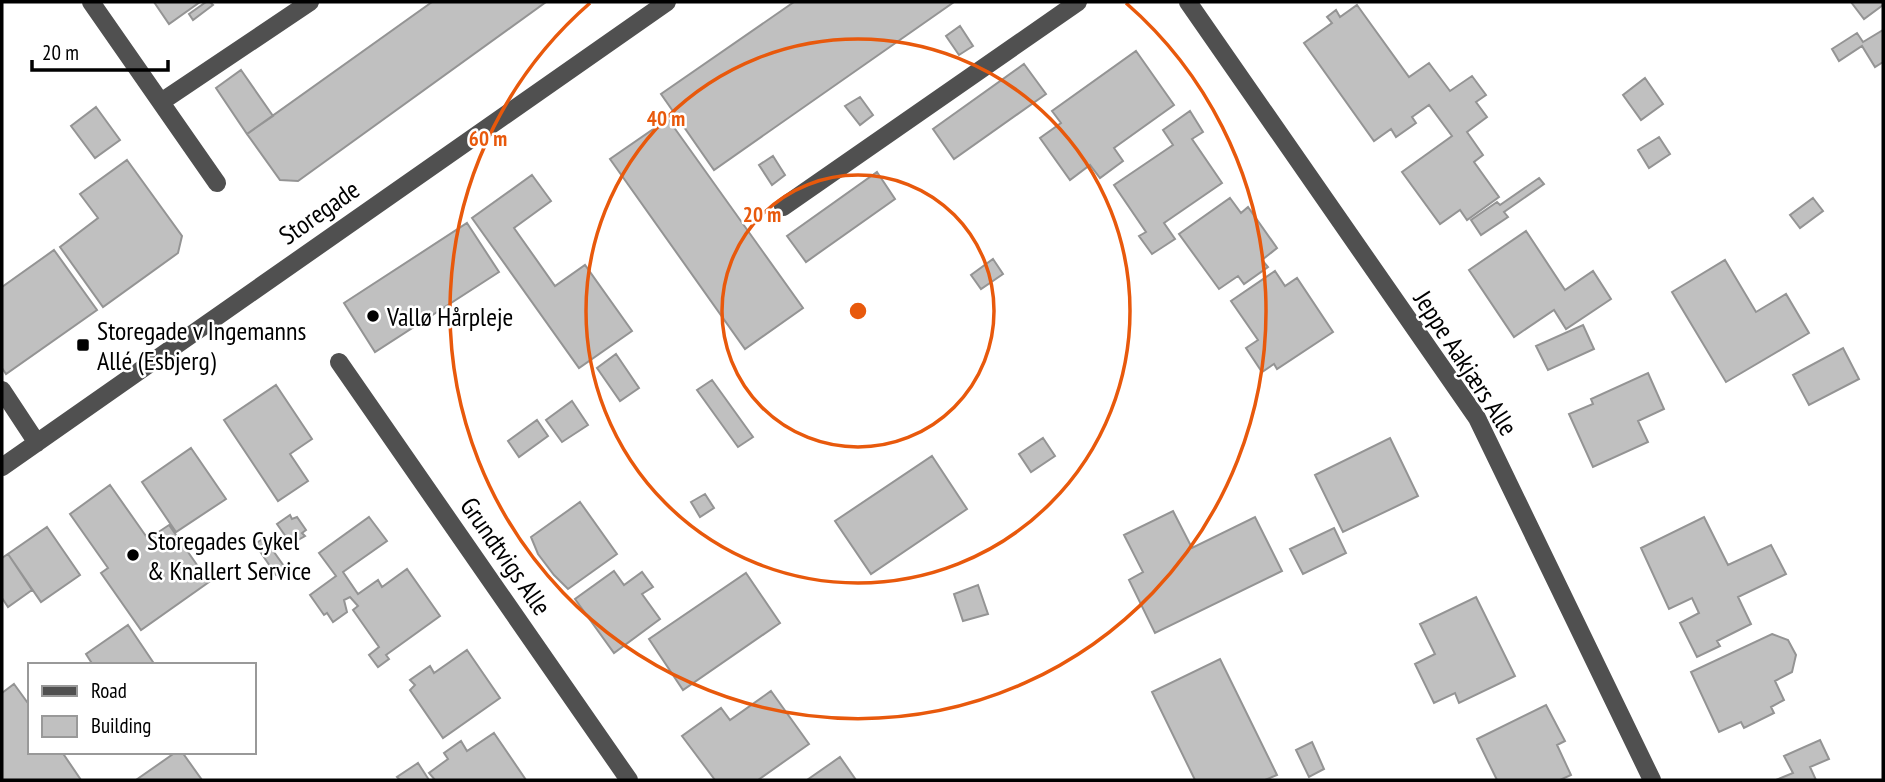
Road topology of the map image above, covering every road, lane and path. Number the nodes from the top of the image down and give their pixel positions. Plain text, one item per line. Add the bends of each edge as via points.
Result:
1 (91, 2) edge
2 (310, 2) edge
3 (667, 2) edge
4 (1078, 2) edge
5 (1188, 2) edge
6 (161, 102) junction
7 (217, 183) dead end
8 (783, 207) dead end
9 (339, 362) dead end
10 (2, 390) edge
11 (37, 443) junction
12 (2, 467) edge
13 (629, 780) edge
14 (1652, 780) edge

1 - 6 street
2 - 6 street
3 - 11 street, Storegade
4 - 8 street
5 - 14 street, Jeppe Aakjærs Alle via 1477,418
6 - 7 street
9 - 13 street, Grundtvigs Alle
10 - 11 street
11 - 12 street, Storegade

